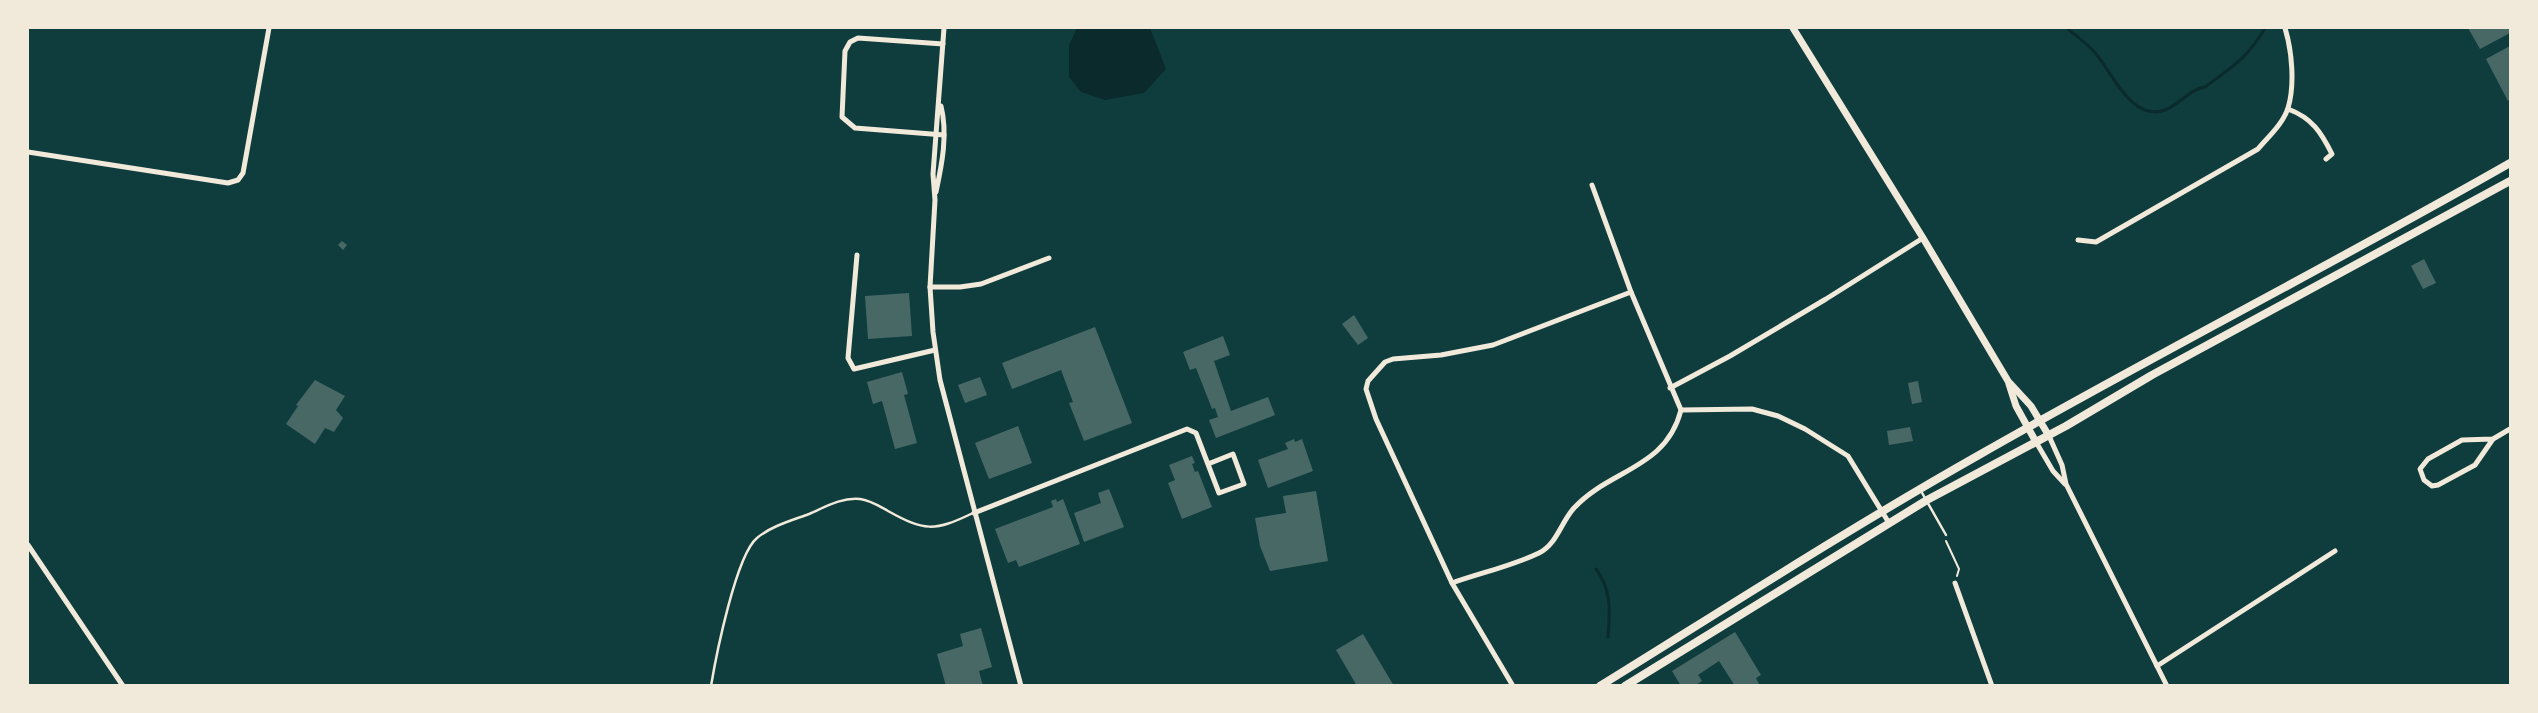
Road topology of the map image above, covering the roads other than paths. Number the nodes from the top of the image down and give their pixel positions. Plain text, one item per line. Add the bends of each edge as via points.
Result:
1 (269, 28) edge
2 (944, 28) edge
3 (1793, 28) edge
4 (2285, 28) edge
5 (943, 44) junction
6 (940, 103) junction
7 (2288, 109) junction
8 (936, 134) junction
9 (944, 135) junction
10 (28, 152) edge
11 (2326, 159) dead end
12 (2510, 163) edge
13 (2510, 181) edge
14 (1592, 185) dead end
15 (935, 200) junction
16 (1923, 238) junction
17 (2078, 240) dead end
18 (857, 255) dead end
19 (1049, 258) dead end
20 (930, 286) junction
21 (1631, 292) junction
22 (935, 350) junction
23 (2008, 381) junction
24 (1670, 388) junction
25 (1681, 410) junction
26 (2040, 421) junction
27 (2028, 428) junction
28 (2510, 429) edge
29 (2048, 436) junction
30 (2493, 439) junction
31 (2036, 442) junction
32 (1208, 464) junction
33 (2066, 484) junction
34 (1920, 489) junction
35 (1927, 500) junction
36 (1882, 512) junction
37 (974, 513) junction
38 (1889, 523) junction
39 (1946, 535) road end
40 (28, 546) edge
41 (2335, 551) dead end
42 (1452, 583) junction
43 (1955, 583) road end
44 (2157, 666) junction
45 (123, 686) edge
46 (711, 686) edge
47 (1021, 686) edge
48 (1513, 686) edge
49 (1600, 686) edge
50 (1625, 686) edge
51 (1992, 686) edge
52 (2167, 686) edge

1 - 10 street via 243,173 238,180 228,182
2 - 5 street
3 - 16 street
4 - 7 street via 2292,69
5 - 6 street
5 - 8 street via 858,38 850,42 845,51 842,117 847,123 855,128
6 - 8 street
6 - 9 street
7 - 11 street via 2305,115 2324,138 2332,154
7 - 17 street via 2258,149 2096,242
8 - 9 street
8 - 15 street
9 - 15 street
12 - 26 main road
13 - 29 main road via 2152,375
14 - 21 street
15 - 20 street
16 - 23 street
16 - 24 street via 1818,304
18 - 22 street via 848,358 854,369
19 - 20 street via 981,284
20 - 22 street
21 - 24 street
21 - 42 street via 1493,345 1441,355 1393,359 1385,362 1368,382 1366,389 1370,404
22 - 37 street
23 - 26 street
23 - 27 street
24 - 25 street
25 - 36 street via 1752,409 1778,416 1805,429 1848,456
25 - 42 street via 1677,426 1656,454 1594,490 1573,509 1546,549
26 - 27 main road
26 - 29 street
27 - 31 street
27 - 34 main road
28 - 30 street
29 - 31 main road
29 - 33 street via 2062,465
30 - 30 street via 2462,440 2428,459 2420,468 2424,480 2432,486 2438,485 2475,465
31 - 33 street via 2053,471
31 - 35 main road
32 - 32 street via 1219,493 1244,484 1233,454
32 - 37 street via 1196,433 1187,430
33 - 44 street
34 - 35 lane
34 - 36 main road
35 - 38 main road
35 - 39 lane
36 - 38 street
36 - 49 main road
37 - 46 lane via 940,526 922,527 873,502 841,500 757,538 744,557 728,606
37 - 47 street
38 - 50 main road
40 - 45 street
41 - 44 street
42 - 48 street
43 - 51 street
44 - 52 street

